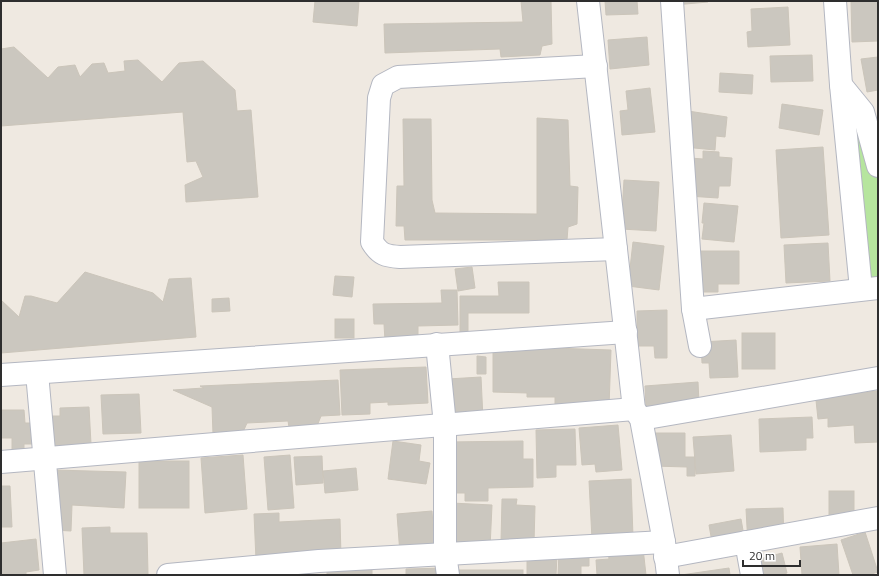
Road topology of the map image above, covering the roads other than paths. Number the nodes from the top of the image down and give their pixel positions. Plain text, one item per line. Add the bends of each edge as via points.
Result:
1 (588, 1) edge
2 (672, 1) edge
3 (835, 1) edge
4 (596, 66) junction
5 (841, 85) junction
6 (878, 166) edge
7 (616, 248) junction
8 (869, 289) edge
9 (693, 308) junction
10 (626, 332) junction
11 (437, 344) junction
12 (700, 346) dead end
13 (37, 373) junction
14 (1, 375) edge
15 (878, 378) edge
16 (638, 414) junction
17 (445, 425) junction
18 (45, 459) junction
19 (1, 462) edge
20 (878, 518) edge
21 (746, 542) junction
22 (666, 558) edge
23 (447, 565) edge
24 (319, 568) edge
25 (55, 575) edge
26 (168, 575) edge
27 (752, 575) edge

1 - 4 street
2 - 9 street
3 - 5 street
4 - 7 street
4 - 7 street via 398,77 383,85 379,98 372,242 377,251 387,256 400,257
5 - 6 street via 863,112
5 - 8 street
7 - 10 street
8 - 9 street
9 - 12 street
10 - 11 street
10 - 16 street
11 - 13 street
11 - 17 street
13 - 14 street
13 - 18 street
15 - 16 street
16 - 17 street
16 - 22 street
17 - 18 street
17 - 23 street
18 - 19 street
18 - 25 street
20 - 21 street
21 - 22 street
21 - 27 street
22 - 23 street
23 - 24 street
24 - 26 street

